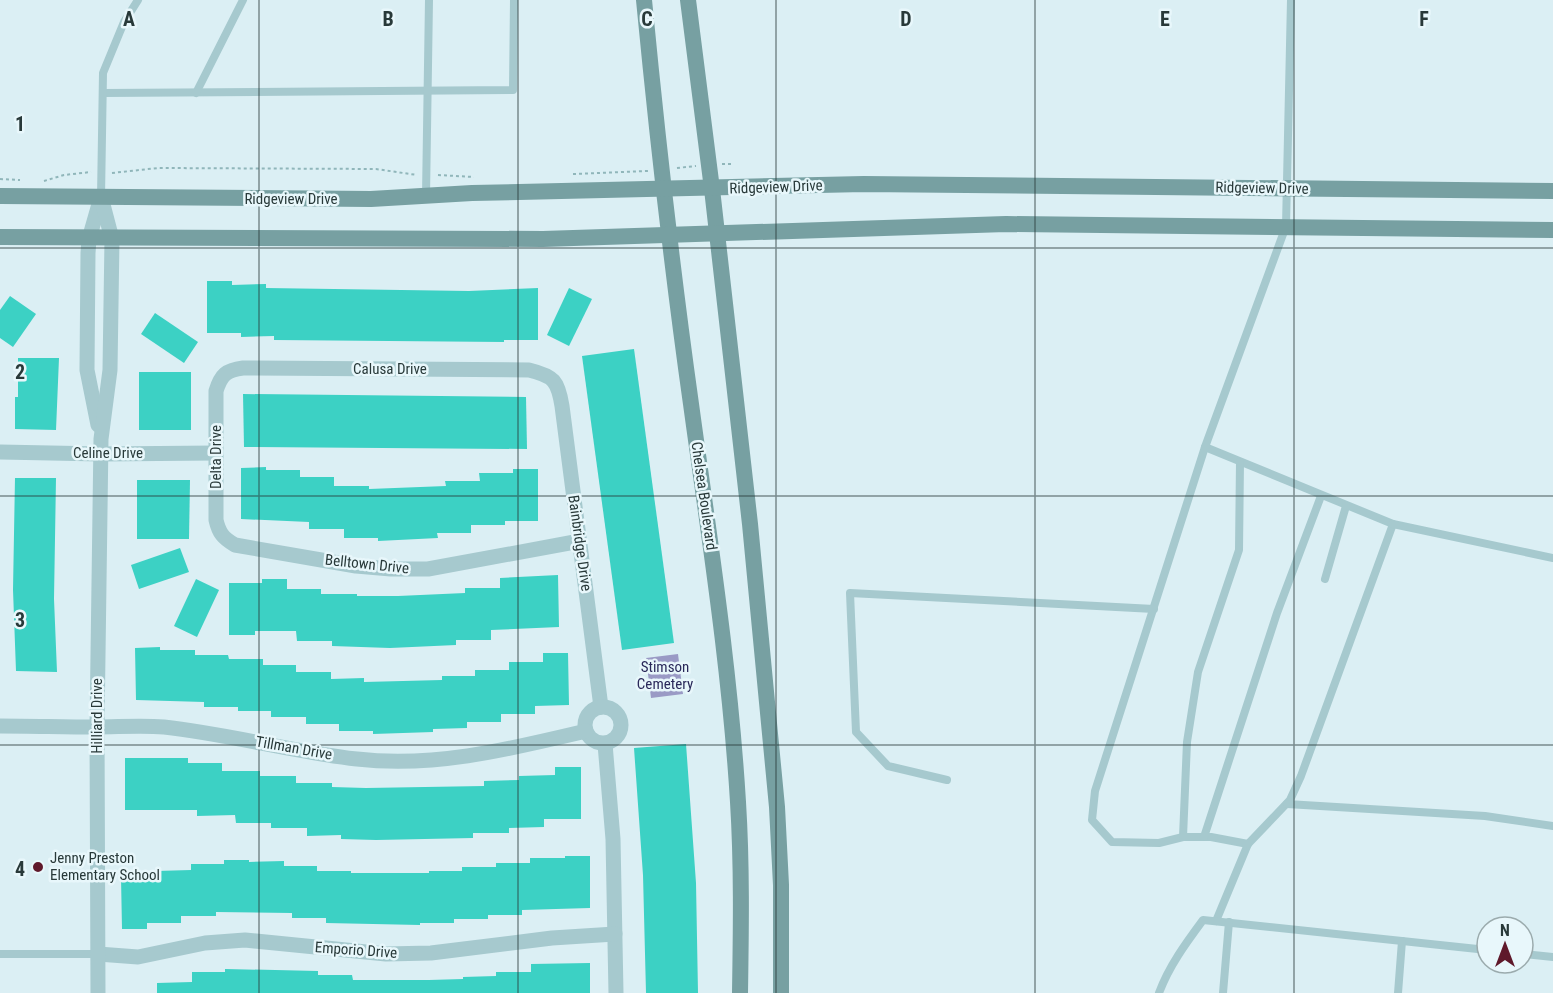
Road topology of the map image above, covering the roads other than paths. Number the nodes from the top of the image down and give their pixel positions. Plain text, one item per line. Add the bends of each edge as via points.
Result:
1 (138, 0) edge
2 (243, 0) edge
3 (429, 0) edge
4 (514, 0) edge
5 (644, 0) edge
6 (688, 0) edge
7 (1291, 0) edge
8 (428, 92) junction
9 (103, 93) junction
10 (196, 93) junction
11 (663, 189) junction
12 (712, 189) junction
13 (1287, 189) junction
14 (1553, 191) edge
15 (0, 196) edge
16 (426, 196) junction
17 (101, 197) junction
18 (1286, 226) junction
19 (1553, 230) edge
20 (717, 234) junction
21 (669, 236) junction
22 (0, 237) edge
23 (89, 239) junction
24 (112, 239) junction
25 (225, 373) joint
26 (554, 379) joint
27 (101, 446) junction
28 (1205, 447) junction
29 (0, 452) edge
30 (216, 453) junction
31 (1240, 462) junction
32 (1321, 496) junction
33 (1346, 506) junction
34 (1393, 524) junction
35 (226, 540) joint
36 (580, 541) junction
37 (1553, 558) edge
38 (1325, 579) dead end
39 (1154, 609) junction
40 (601, 707) junction
41 (0, 726) edge
42 (97, 727) junction
43 (585, 731) junction
44 (605, 744) junction
45 (947, 780) dead end
46 (1287, 804) junction
47 (1553, 826) edge
48 (1183, 837) junction
49 (1204, 837) junction
50 (1248, 844) junction
51 (1216, 921) junction
52 (1229, 922) junction
53 (615, 934) junction
54 (1402, 941) junction
55 (1475, 949) edge
56 (0, 954) edge
57 (98, 954) junction
58 (1535, 955) edge
59 (1553, 957) edge
60 (98, 993) edge
61 (616, 993) edge
62 (740, 993) edge
63 (780, 993) edge
64 (1159, 993) edge
65 (1223, 993) edge
66 (1398, 993) edge

1 - 9 lane via 124,22 103,73
2 - 10 lane
3 - 8 lane
4 - 8 lane via 513,90
5 - 11 main road, Chelsea Boulevard
6 - 12 main road
7 - 13 lane
8 - 10 lane
8 - 16 lane
9 - 10 lane
9 - 17 lane
11 - 12 main road, Ridgeview Drive
11 - 16 main road, Ridgeview Drive
11 - 21 main road, Chelsea Boulevard
12 - 13 main road, Ridgeview Drive via 864,184
12 - 20 main road
13 - 14 main road, Ridgeview Drive
13 - 18 lane
15 - 17 main road, Ridgeview Drive
16 - 17 main road, Ridgeview Drive via 371,200
17 - 23 street, Hilliard Drive
17 - 24 street, Hilliard Drive
18 - 19 main road
18 - 20 main road via 1006,224
18 - 28 lane
20 - 21 main road
20 - 63 main road via 777,807
21 - 24 main road via 543,240
21 - 62 main road, Chelsea Boulevard via 710,530 732,733 740,861
22 - 23 main road
23 - 24 main road
23 - 27 street, Hilliard Drive via 87,370
24 - 27 street, Hilliard Drive via 110,370
25 - 26 street, Calusa Drive via 243,368 529,370
25 - 30 street, Delta Drive via 216,391
26 - 36 street, Bainbridge Drive
27 - 29 street, Celine Drive
27 - 30 street, Celine Drive
27 - 42 street, Hilliard Drive
28 - 31 lane
28 - 39 lane
30 - 35 street, Delta Drive via 216,520
31 - 32 lane
31 - 48 lane via 1239,549 1198,672 1188,742
32 - 33 lane
32 - 49 lane via 1277,613
33 - 34 lane
33 - 38 lane
34 - 37 lane
34 - 46 lane via 1301,776
35 - 36 street, Belltown Drive via 248,548 391,569 428,569
36 - 40 street, Bainbridge Drive
39 - 45 lane via 850,593 856,732 888,766
39 - 48 lane via 1095,791 1092,820 1112,842 1159,843
40 - 43 street via 586,717
40 - 44 street via 613,710 621,725 618,737
41 - 42 street, Tillman Drive
42 - 43 street, Tillman Drive via 197,731 328,755 396,761 488,753
42 - 57 street, Hilliard Drive
43 - 44 street via 591,739
44 - 53 street via 614,839
46 - 47 lane via 1485,816
46 - 50 lane
48 - 49 lane
49 - 50 lane
50 - 51 lane
51 - 52 lane
51 - 64 lane via 1203,920 1183,947
52 - 54 lane
52 - 65 lane
53 - 57 street, Emporio Drive via 431,953 386,954 245,940 205,943 138,957
53 - 61 street
54 - 55 lane
54 - 66 lane
56 - 57 lane
57 - 60 street, Hilliard Drive
58 - 59 lane

